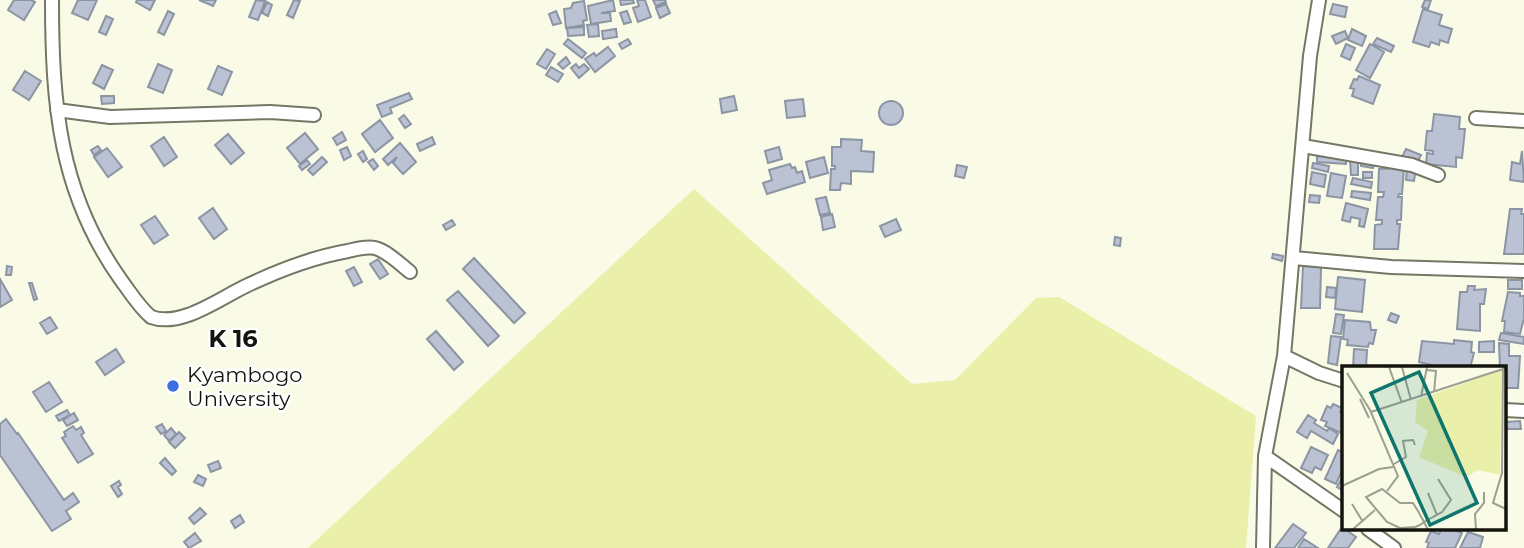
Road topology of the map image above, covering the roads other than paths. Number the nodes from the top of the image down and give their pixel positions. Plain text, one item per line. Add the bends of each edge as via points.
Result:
1 (52, 0) edge
2 (1319, 0) edge
3 (57, 110) junction
4 (314, 115) dead end
5 (1476, 117) dead end
6 (1524, 121) edge
7 (1303, 146) junction
8 (1438, 175) dead end
9 (1294, 258) junction
10 (1524, 271) edge
11 (410, 272) dead end
12 (1284, 356) junction
13 (1342, 380) edge
14 (1506, 410) edge
15 (1524, 411) edge
16 (1265, 456) junction
17 (1342, 510) edge
18 (1369, 530) edge
19 (1264, 548) edge
20 (1394, 548) edge

1 - 3 street
2 - 7 street
3 - 4 street via 110,117 256,112
3 - 11 street via 75,195 111,265 151,317 177,317 306,263 357,249 378,248
5 - 6 street
7 - 8 street via 1412,165
7 - 9 street
9 - 10 street via 1391,267
9 - 12 street
12 - 13 street
12 - 16 street
14 - 15 street
16 - 17 street
16 - 19 street
18 - 20 street

